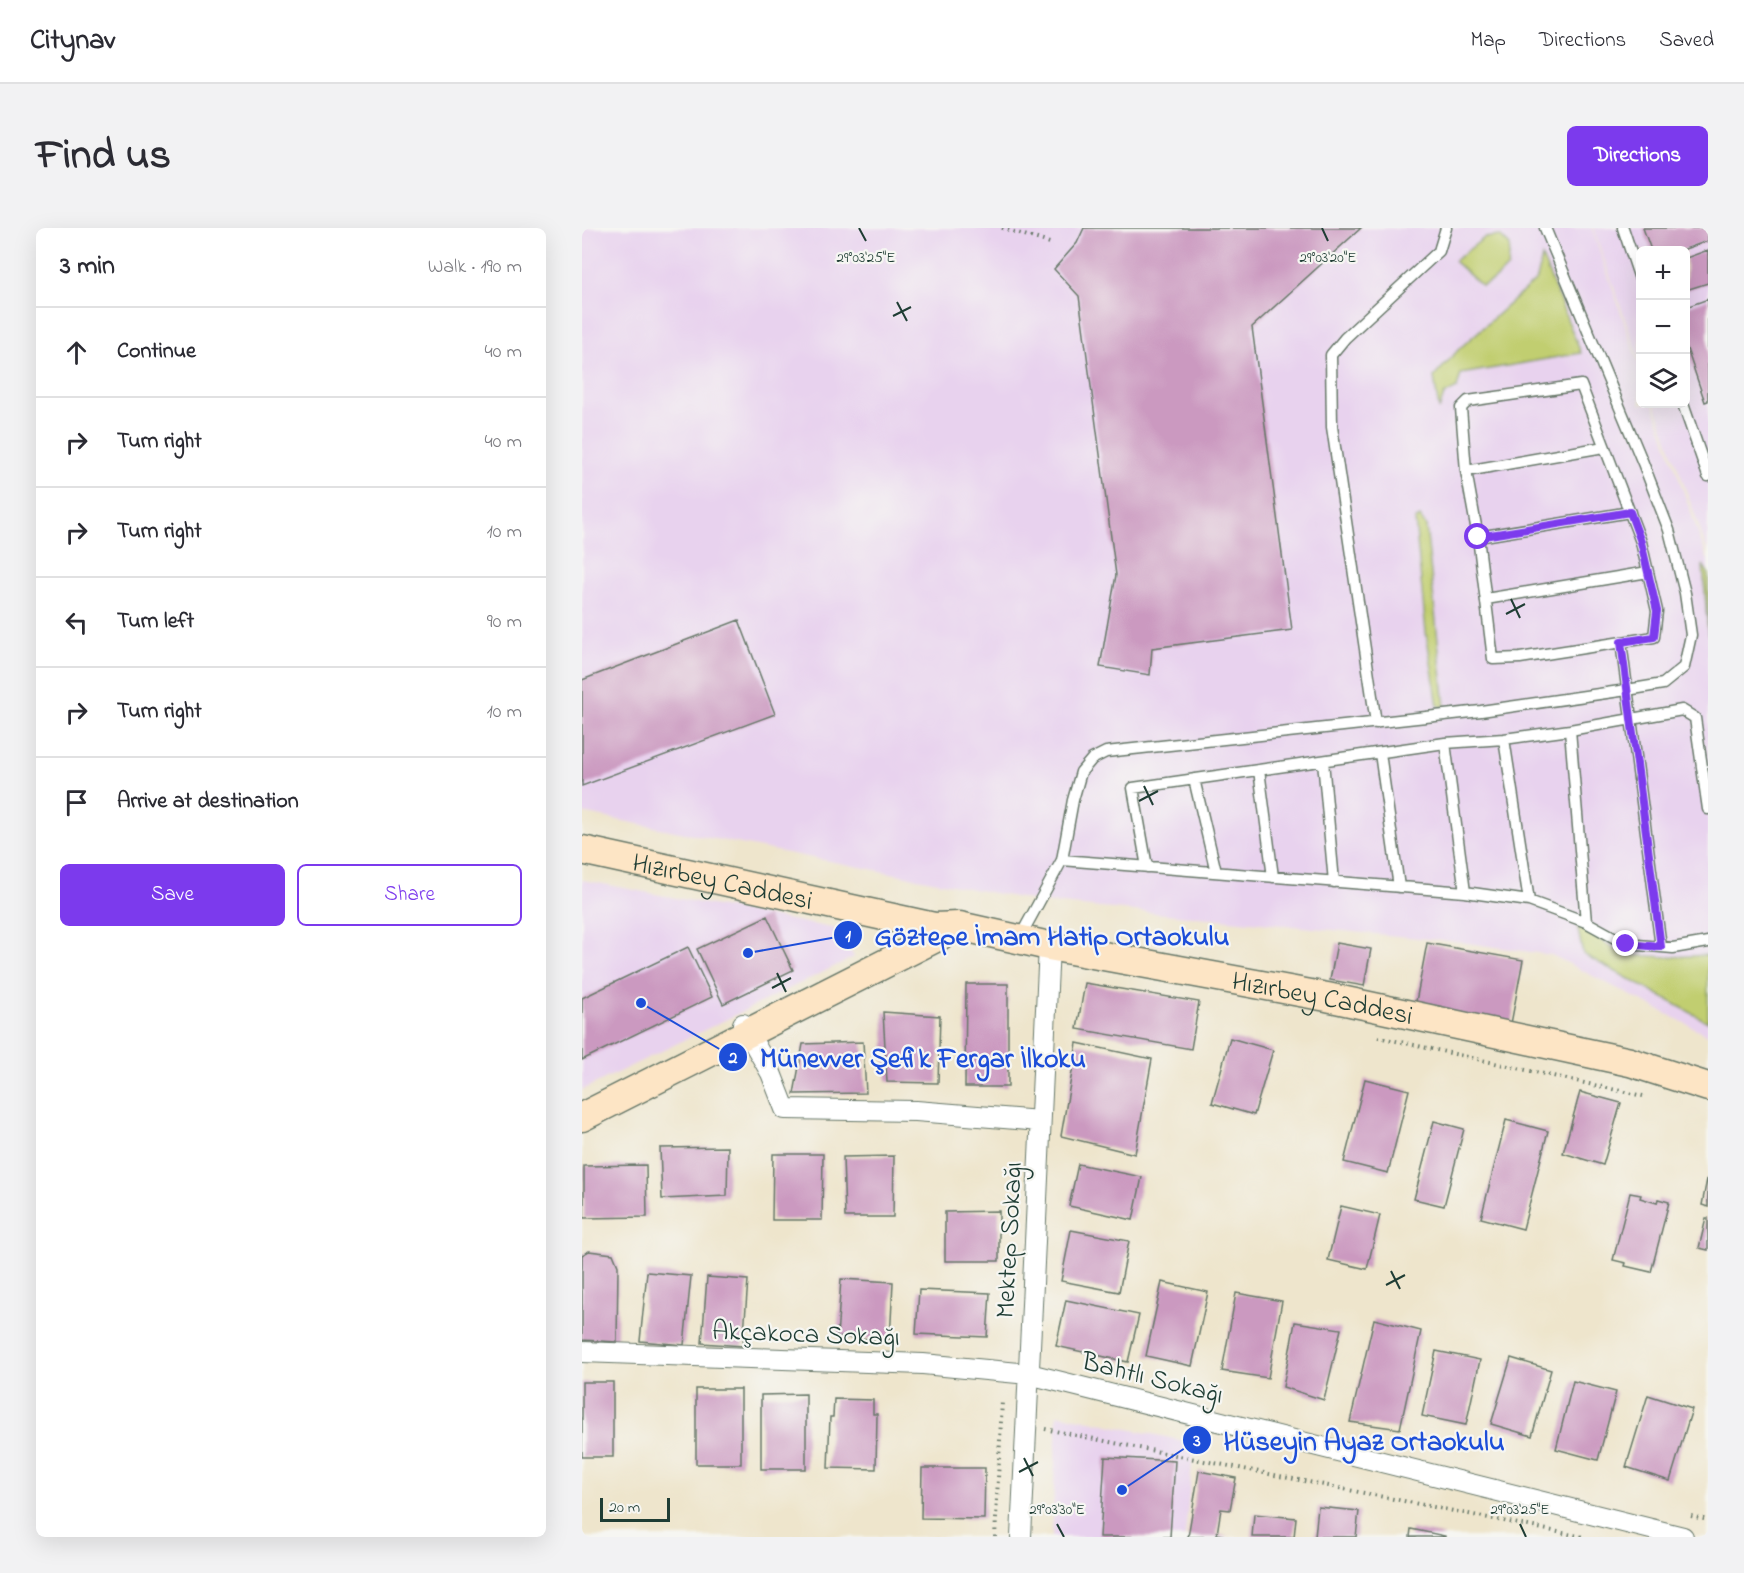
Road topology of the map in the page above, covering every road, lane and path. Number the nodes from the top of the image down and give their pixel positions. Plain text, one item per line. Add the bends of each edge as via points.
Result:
1 (1002, 228) edge
2 (1446, 228) edge
3 (1545, 228) edge
4 (1623, 228) edge
5 (1053, 244) dead end
6 (1636, 265) edge
7 (1684, 408) edge
8 (1604, 447) junction
9 (1466, 471) junction
10 (1708, 476) edge
11 (1630, 512) junction
12 (1478, 537) junction
13 (1648, 572) junction
14 (1486, 599) junction
15 (1621, 642) junction
16 (1627, 690) junction
17 (1631, 719) junction
18 (1376, 723) junction
19 (1570, 730) junction
20 (1504, 739) junction
21 (1445, 743) junction
22 (1380, 753) junction
23 (1323, 761) junction
24 (1259, 770) junction
25 (1194, 779) junction
26 (1708, 809) edge
27 (582, 850) edge
28 (1062, 860) junction
29 (1147, 867) junction
30 (1216, 872) junction
31 (1273, 877) junction
32 (1334, 882) junction
33 (1399, 887) junction
34 (1465, 892) junction
35 (1529, 901) junction
36 (1587, 922) junction
37 (947, 926) junction
38 (1020, 938) junction
39 (1708, 942) edge
40 (1049, 946) junction
41 (1661, 947) junction
42 (746, 1028) junction
43 (1375, 1036) dead end
44 (1708, 1087) edge
45 (1647, 1097) dead end
46 (582, 1101) edge
47 (582, 1118) edge
48 (1040, 1121) junction
49 (582, 1352) edge
50 (1029, 1374) junction
51 (1002, 1401) dead end
52 (1040, 1428) dead end
53 (995, 1537) edge
54 (1021, 1537) edge
55 (1583, 1537) edge
56 (1683, 1537) edge

1 - 5 path
2 - 18 lane via 1439,251 1345,338 1332,355 1332,428
3 - 16 lane via 1669,530 1685,593 1691,635 1684,668 1663,684
4 - 6 lane
7 - 10 lane
8 - 9 lane
8 - 9 lane via 1581,385 1468,401 1461,408
8 - 11 lane
9 - 12 lane
11 - 12 lane
11 - 13 lane
12 - 14 lane
13 - 14 lane
13 - 15 lane via 1657,611 1654,637
14 - 15 lane via 1493,659
15 - 16 lane
16 - 17 lane
16 - 18 lane
17 - 19 lane
17 - 26 lane via 1682,710 1695,718
17 - 41 lane
18 - 28 lane via 1106,752 1092,759 1081,772
19 - 20 lane
19 - 36 lane
20 - 21 lane
20 - 35 lane
21 - 22 lane
21 - 34 lane
22 - 23 lane
22 - 33 lane
23 - 24 lane
23 - 32 lane
24 - 25 lane
24 - 31 lane
25 - 29 lane via 1133,788
25 - 30 lane
27 - 37 street, Hızırbey Caddesi
28 - 29 lane
28 - 38 lane
29 - 30 lane
30 - 31 lane
31 - 32 lane
32 - 33 lane
33 - 34 lane
34 - 35 lane
35 - 36 lane
36 - 41 lane via 1626,944
37 - 38 street, Hızırbey Caddesi
37 - 42 street
38 - 40 street, Hızırbey Caddesi
39 - 41 lane
40 - 44 street, Hızırbey Caddesi via 1339,999 1630,1062
40 - 48 street, Mektep Sokağı
42 - 46 street
42 - 47 street
42 - 48 street via 771,1073 785,1109 916,1111
43 - 45 path
48 - 50 street, Mektep Sokağı
49 - 50 street, Akçakoca Sokağı via 923,1364
50 - 54 street, Mektep Sokağı
50 - 56 street, Bahtlı Sokağı
51 - 53 path
52 - 55 path

